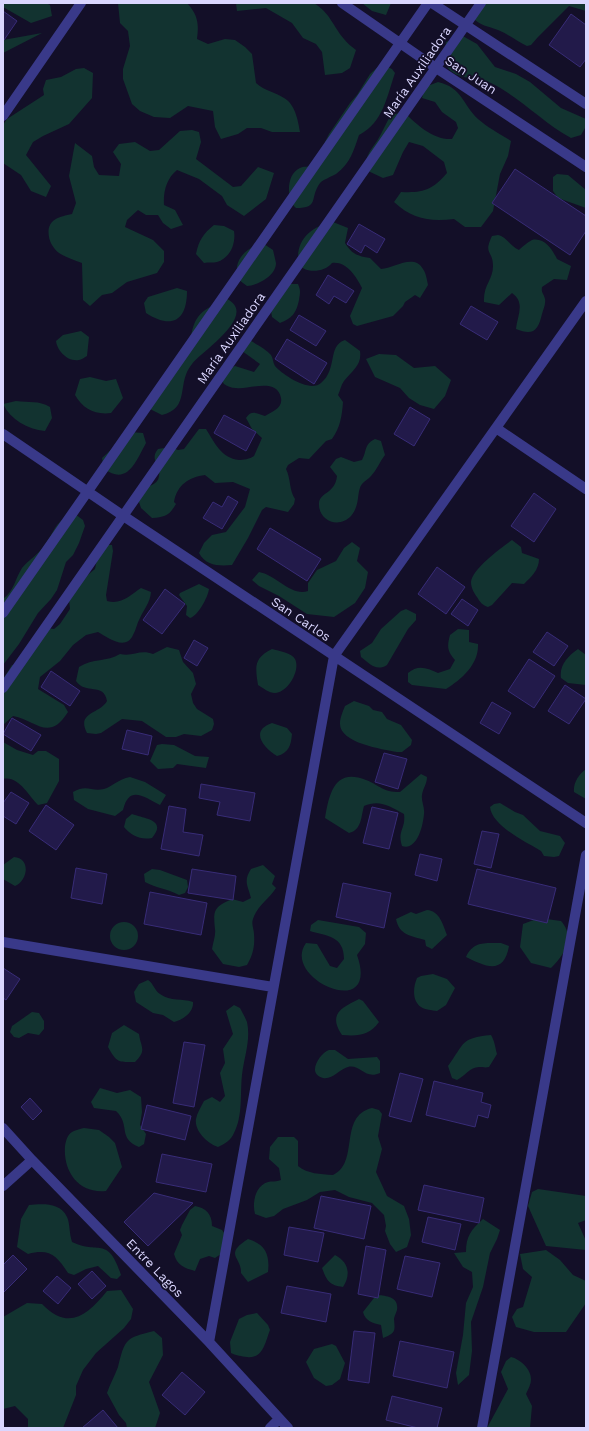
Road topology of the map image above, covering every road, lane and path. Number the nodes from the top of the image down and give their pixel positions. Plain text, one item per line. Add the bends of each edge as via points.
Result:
1 (81, 3) edge
2 (342, 3) edge
3 (428, 3) edge
4 (432, 3) edge
5 (481, 3) edge
6 (465, 26) junction
7 (400, 43) junction
8 (436, 68) junction
9 (586, 104) edge
10 (3, 116) edge
11 (586, 167) edge
12 (586, 301) edge
13 (496, 428) junction
14 (3, 434) edge
15 (586, 489) edge
16 (88, 492) junction
17 (122, 516) junction
18 (3, 613) edge
19 (334, 656) junction
20 (3, 688) edge
21 (586, 823) edge
22 (586, 855) edge
23 (3, 942) edge
24 (273, 987) junction
25 (3, 1128) edge
26 (32, 1160) junction
27 (3, 1186) edge
28 (209, 1342) junction
29 (279, 1419) junction
30 (270, 1428) edge
31 (288, 1428) edge
32 (482, 1428) edge

1 - 10 street
2 - 7 street, San Juan
3 - 7 street
4 - 6 street
5 - 6 street, María Auxiliadora
6 - 8 street, María Auxiliadora
6 - 9 street
7 - 8 street, San Juan
7 - 16 street
8 - 11 street, San Juan
8 - 17 street, María Auxiliadora
12 - 13 street
13 - 15 street
13 - 19 street
14 - 16 street, San Carlos
16 - 17 street, San Carlos
16 - 18 street
17 - 19 street, San Carlos
17 - 20 street, María Auxiliadora
19 - 21 street, San Carlos
19 - 24 street
22 - 32 street
23 - 24 street
24 - 28 street
25 - 26 street, Entre Lagos
26 - 27 street
26 - 28 street, Entre Lagos
28 - 29 street, Entre Lagos
29 - 30 street
29 - 31 street, Entre Lagos

